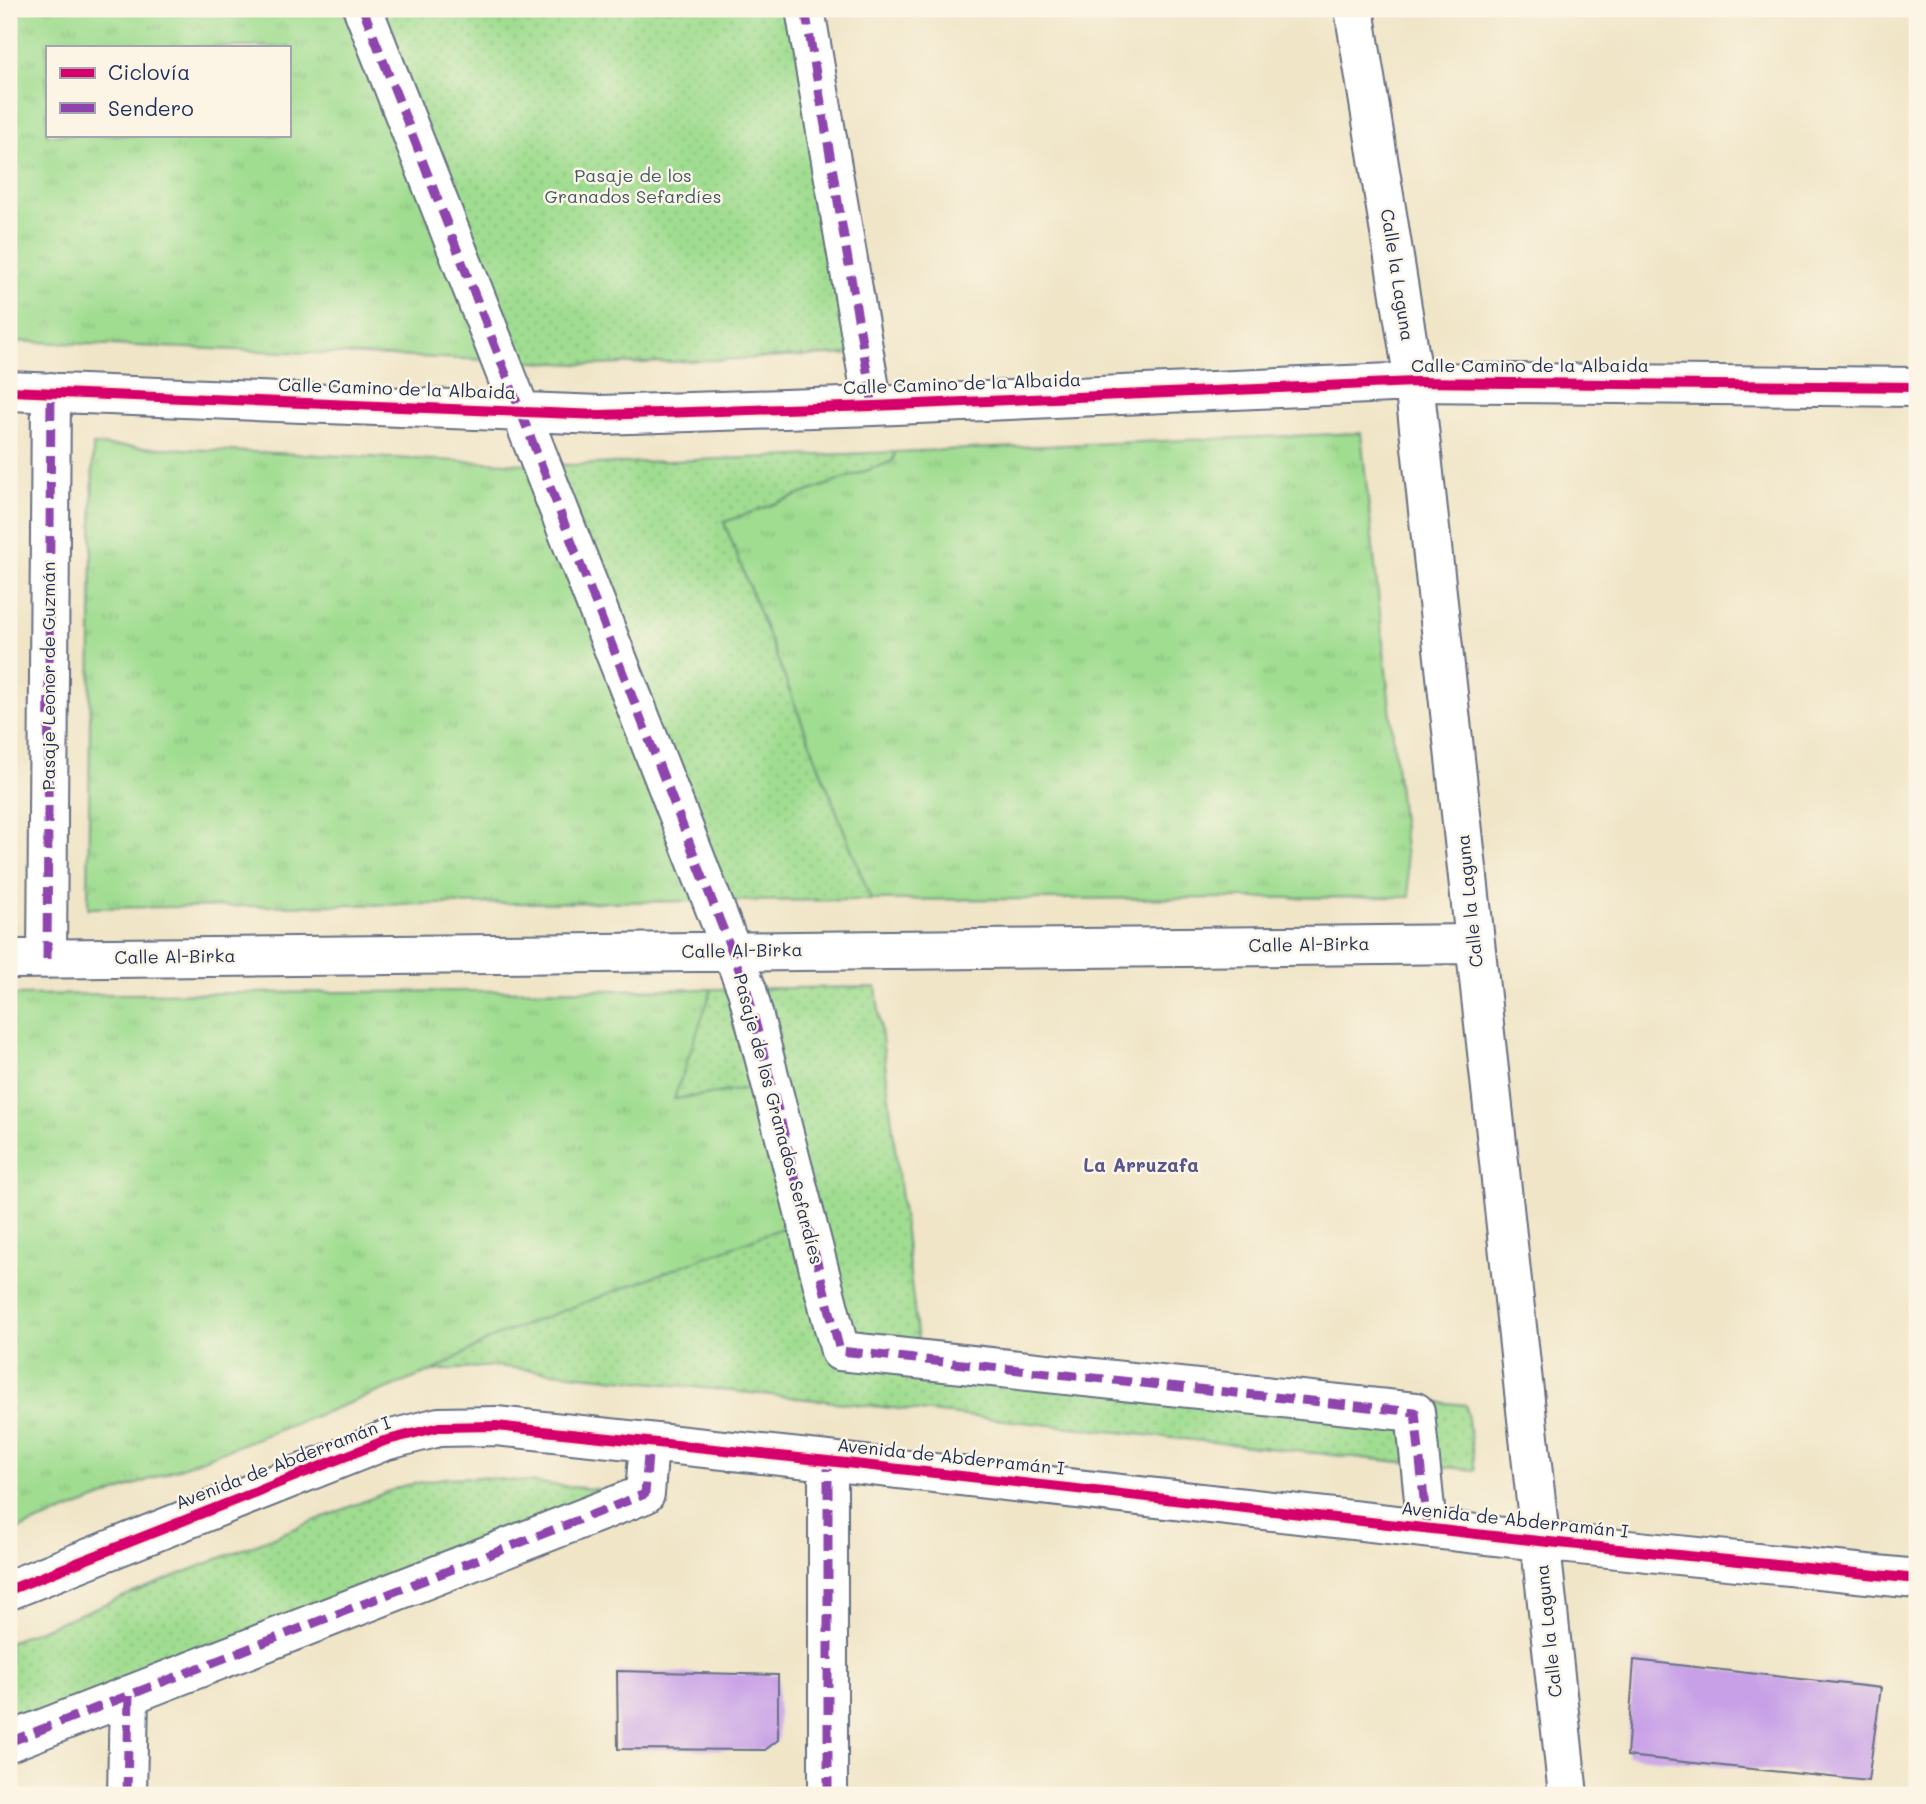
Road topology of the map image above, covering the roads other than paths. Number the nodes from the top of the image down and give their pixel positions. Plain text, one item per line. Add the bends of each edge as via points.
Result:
1 (363, 9) edge
2 (805, 9) edge
3 (1354, 9) edge
4 (1414, 382) junction
5 (1917, 387) edge
6 (9, 391) edge
7 (51, 392) junction
8 (873, 406) junction
9 (520, 412) junction
10 (1475, 944) junction
11 (731, 951) junction
12 (9, 959) edge
13 (47, 959) junction
14 (649, 1442) junction
15 (828, 1461) junction
16 (1427, 1528) junction
17 (1539, 1541) junction
18 (1917, 1580) edge
19 (9, 1590) edge
20 (129, 1695) junction
21 (9, 1742) edge
22 (127, 1795) edge
23 (828, 1795) edge
24 (1568, 1795) edge

1 - 9 street, Pasaje de los Granados Sefardíes
2 - 8 street
3 - 4 street, Calle la Laguna
4 - 5 street, Calle Camino de la Albaida
4 - 8 street, Calle Camino de la Albaida
4 - 10 street, Calle la Laguna
6 - 7 street, Calle Camino de la Albaida
7 - 9 street, Calle Camino de la Albaida
7 - 13 street, Pasaje Leonor de Guzmán
8 - 9 street, Calle Camino de la Albaida via 600,415
9 - 11 street, Pasaje de los Granados Sefardíes
10 - 11 street, Calle Al-Birka
10 - 17 street, Calle la Laguna
11 - 13 street, Calle Al-Birka
11 - 16 street, Pasaje de los Granados Sefardíes via 747,990 840,1351 1415,1412
12 - 13 street, Calle Al-Birka
14 - 15 street, Avenida de Abderramán I
14 - 19 street, Avenida de Abderramán I via 496,1426 439,1427 384,1441
14 - 20 street via 645,1494
15 - 16 street, Avenida de Abderramán I
15 - 23 street
16 - 17 street, Avenida de Abderramán I
17 - 18 street, Avenida de Abderramán I
17 - 24 street, Calle la Laguna
20 - 21 street
20 - 22 street

